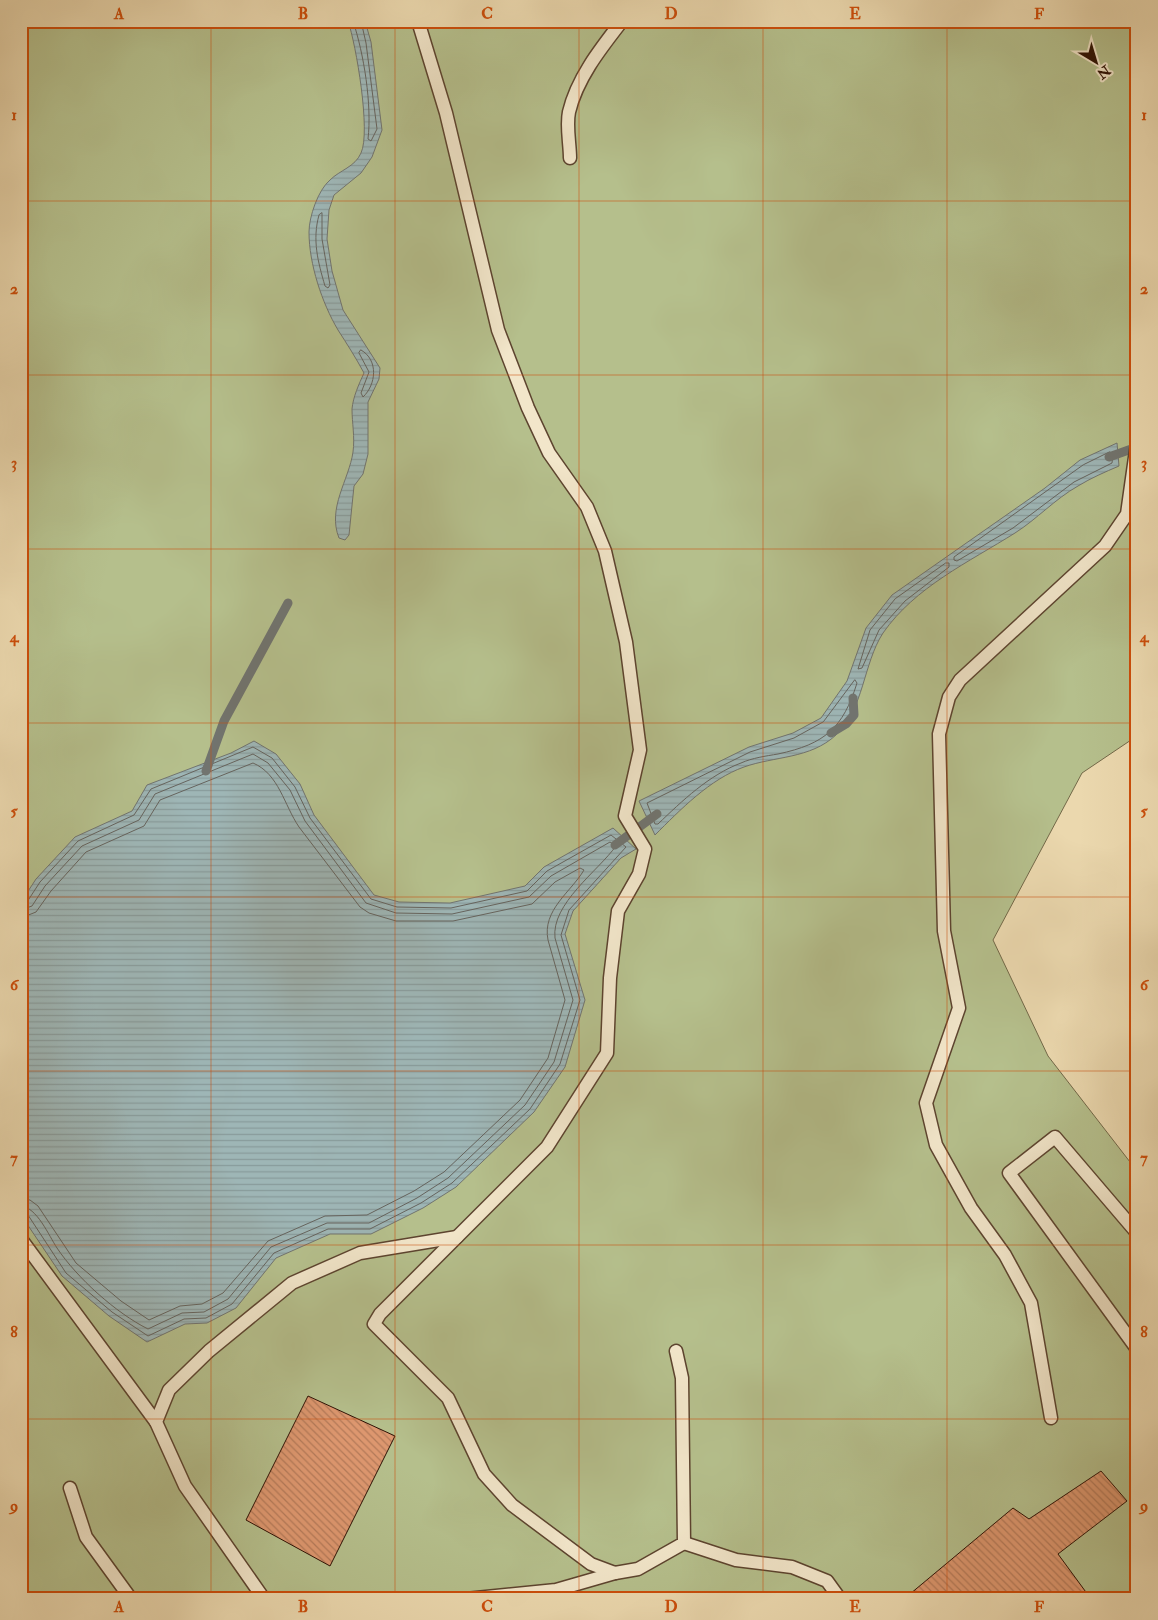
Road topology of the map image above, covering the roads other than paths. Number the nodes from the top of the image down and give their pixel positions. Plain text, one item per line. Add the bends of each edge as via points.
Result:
1 (418, 21) edge
2 (622, 21) edge
3 (570, 158) dead end
4 (1137, 443) edge
5 (1137, 1233) edge
6 (458, 1237) junction
7 (21, 1239) edge
8 (1137, 1349) edge
9 (676, 1351) dead end
10 (1051, 1418) dead end
11 (156, 1422) junction
12 (70, 1488) dead end
13 (684, 1543) junction
14 (615, 1573) junction
15 (131, 1599) edge
16 (264, 1599) edge
17 (466, 1599) edge
18 (840, 1599) edge

1 - 6 lane via 446,114 498,330 545,444 587,507 606,551 626,642 640,750 625,816 645,850 639,874 618,911 610,978 607,1052 547,1147
2 - 3 lane via 578,86 569,113
4 - 10 lane via 1127,514 1105,546 960,680 949,697 939,734 944,931 959,1008 926,1103 936,1145 971,1208 1005,1254 1031,1303
5 - 8 lane via 1055,1137 1009,1173
6 - 11 lane via 360,1253 292,1283 209,1351 169,1390
6 - 14 lane via 380,1314 374,1324 448,1398 484,1474 512,1505 591,1564
7 - 11 lane
9 - 13 lane via 682,1378
11 - 16 lane via 185,1486
12 - 15 lane via 86,1537
13 - 14 lane via 638,1569
13 - 18 lane via 736,1560 792,1567 827,1581
14 - 17 lane via 556,1590

